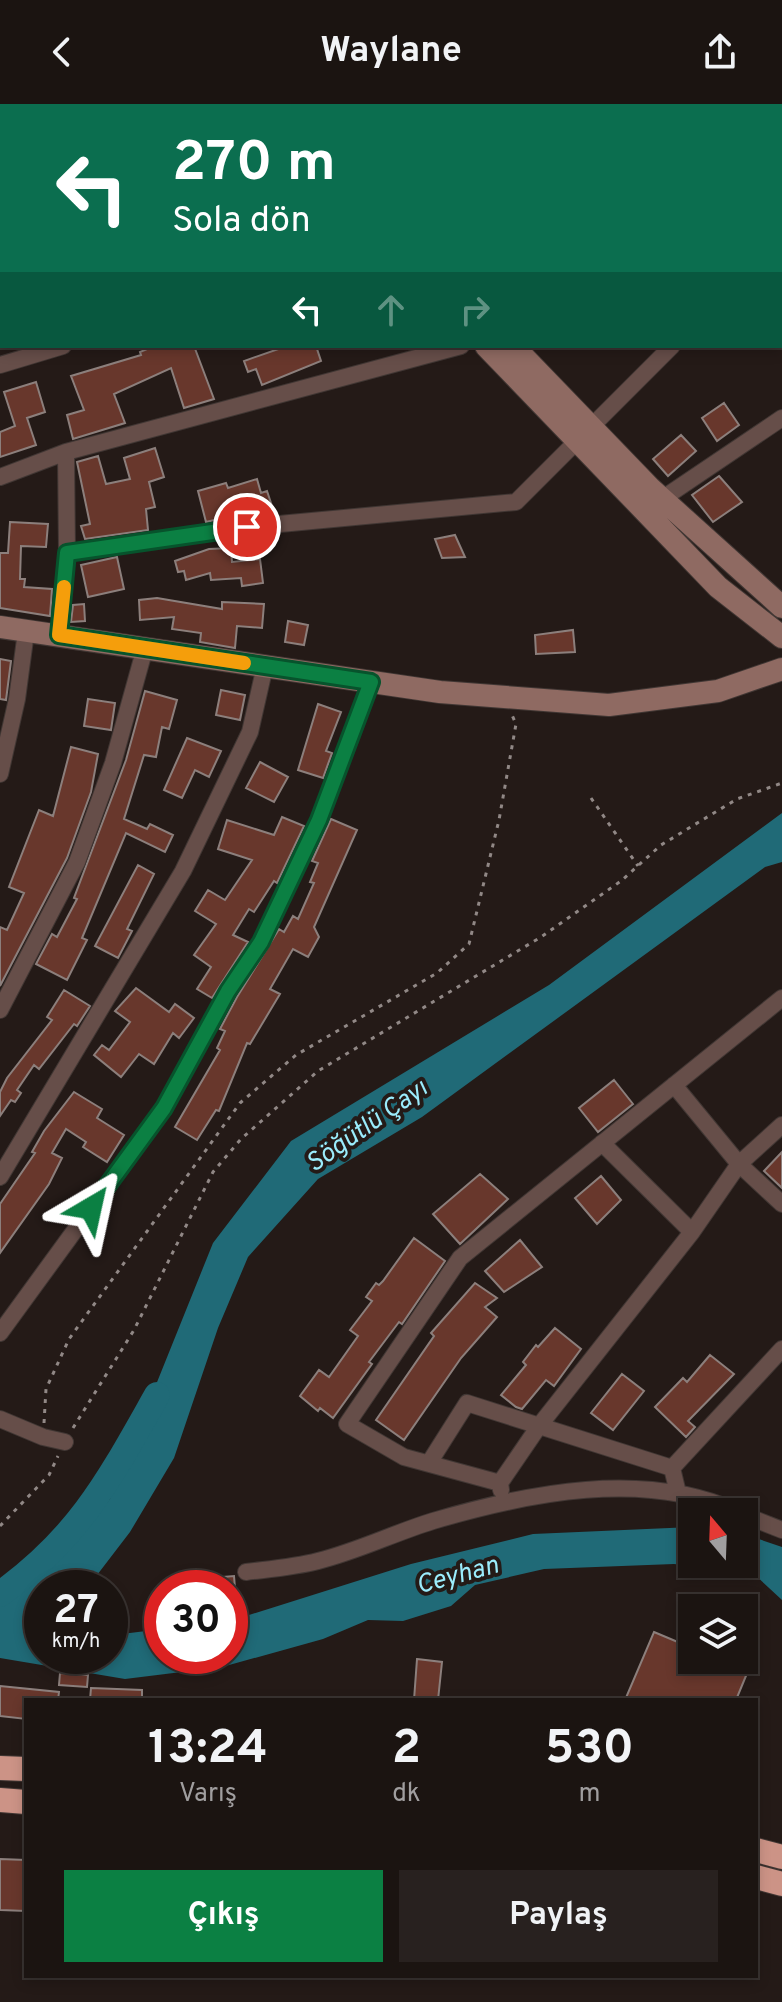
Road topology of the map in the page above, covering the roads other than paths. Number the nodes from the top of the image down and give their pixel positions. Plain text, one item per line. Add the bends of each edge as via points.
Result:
1 (56, 348) edge
2 (454, 348) edge
3 (488, 348) edge
4 (515, 348) edge
5 (668, 348) edge
6 (0, 365) edge
7 (782, 418) edge
8 (584, 433) junction
9 (66, 452) junction
10 (0, 477) edge
11 (662, 499) junction
12 (67, 553) junction
13 (782, 607) edge
14 (0, 627) edge
15 (26, 632) junction
16 (59, 635) junction
17 (782, 637) edge
18 (145, 648) junction
19 (265, 666) junction
20 (782, 669) edge
21 (371, 682) junction
22 (0, 774) edge
23 (782, 998) edge
24 (0, 1010) edge
25 (674, 1085) junction
26 (782, 1125) edge
27 (602, 1143) junction
28 (739, 1164) junction
29 (0, 1177) edge
30 (782, 1204) edge
31 (692, 1232) junction
32 (0, 1333) edge
33 (782, 1349) edge
34 (0, 1419) edge
35 (539, 1426) junction
36 (65, 1442) road end
37 (429, 1463) junction
38 (672, 1468) junction
39 (500, 1483) junction
40 (678, 1493) junction
41 (694, 1498) edge
42 (503, 1503) junction
43 (758, 1521) edge
44 (782, 1530) edge
45 (248, 1572) edge
46 (0, 1768) edge
47 (24, 1769) edge
48 (0, 1800) edge
49 (24, 1802) edge
50 (758, 1851) edge
51 (782, 1857) edge
52 (758, 1878) edge
53 (782, 1884) edge

1 - 6 street
2 - 9 street
3 - 8 street
4 - 8 street
5 - 8 street
7 - 11 street
8 - 11 street
8 - 12 street via 516,502 247,527
8 - 17 street via 718,587
9 - 10 street
9 - 12 street
11 - 13 street
12 - 16 street
14 - 15 street
15 - 16 street
15 - 22 street
16 - 18 street
18 - 19 street
18 - 24 street via 113,763 77,862
19 - 21 street
19 - 29 street via 250,732 183,871
20 - 21 street via 718,691 609,705
21 - 32 street via 319,820 261,942 164,1108
23 - 25 street
25 - 27 street
25 - 28 street
26 - 28 street
27 - 31 street
27 - 37 street via 460,1258 347,1424 404,1457
28 - 30 street
28 - 31 street
31 - 35 street
33 - 38 street
34 - 36 street
35 - 37 street via 467,1403
35 - 38 street
35 - 39 street
37 - 39 street
38 - 40 street
39 - 42 street
40 - 41 street
40 - 42 street via 580,1492
42 - 45 street via 315,1562
43 - 44 street
46 - 47 highway
48 - 49 highway
50 - 51 highway
52 - 53 highway

